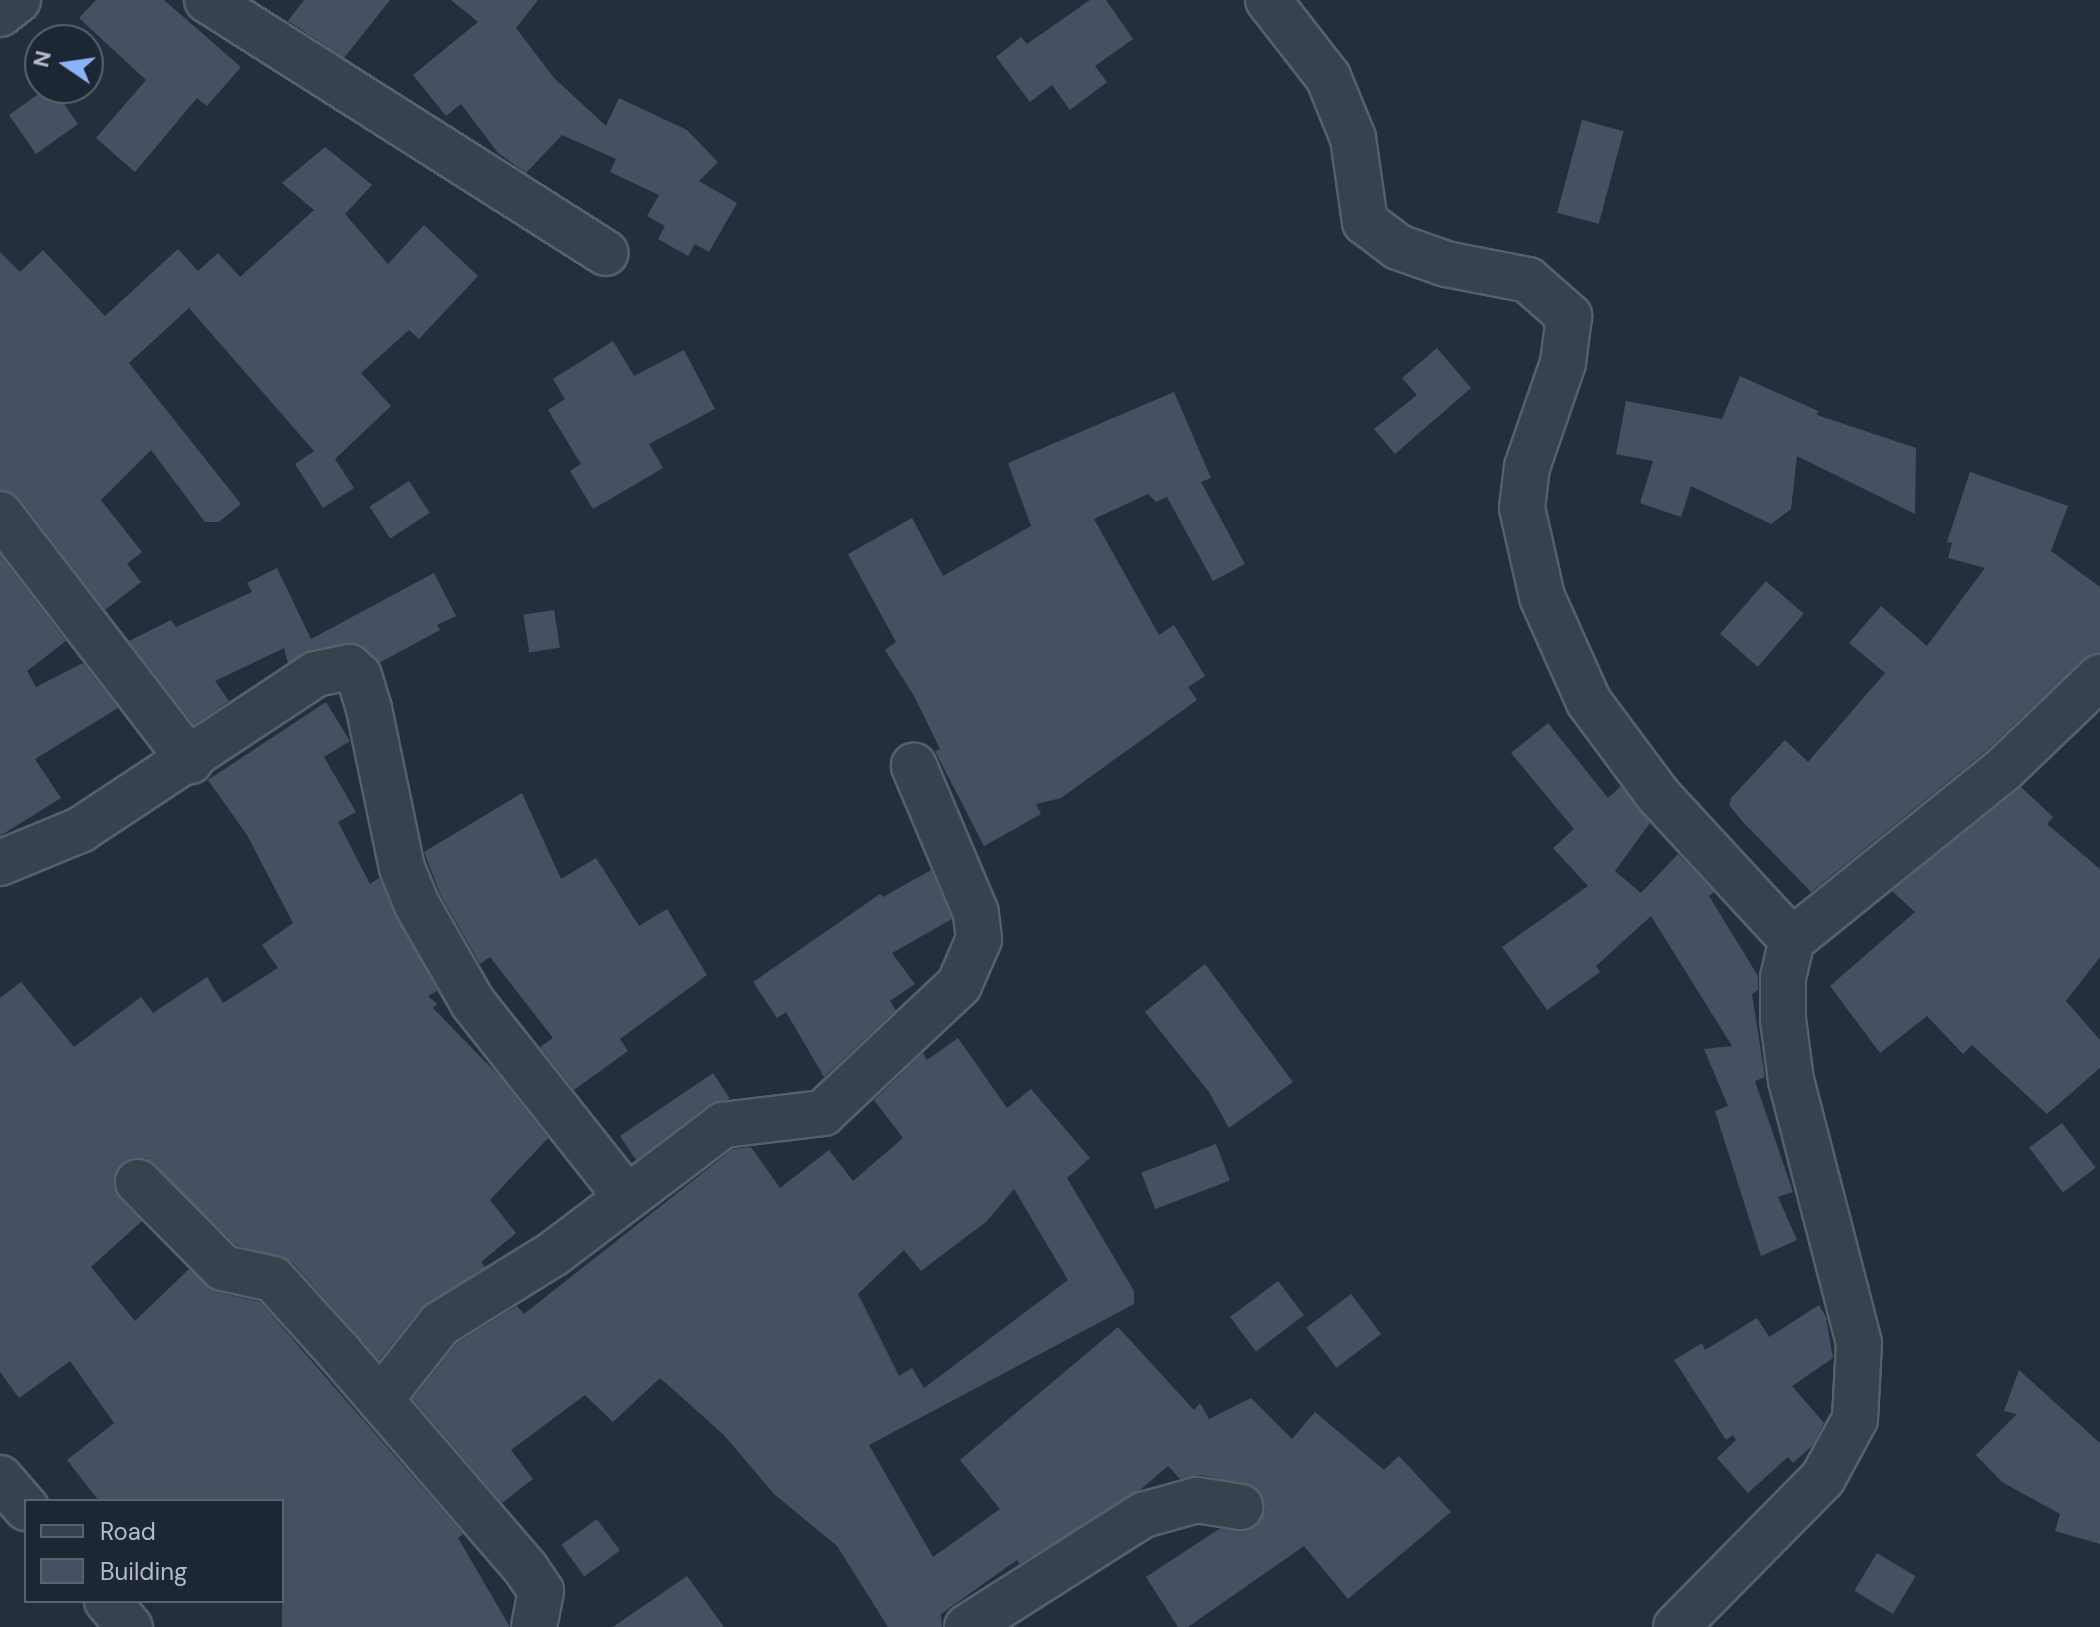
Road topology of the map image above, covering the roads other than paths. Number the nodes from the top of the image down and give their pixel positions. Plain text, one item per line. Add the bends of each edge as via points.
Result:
1 (18, 0) edge
2 (207, 0) edge
3 (1268, 0) edge
4 (0, 14) edge
5 (605, 253) dead end
6 (0, 514) edge
7 (2100, 677) edge
8 (190, 761) junction
9 (914, 766) dead end
10 (0, 863) edge
11 (1792, 940) junction
12 (138, 1182) dead end
13 (625, 1195) junction
14 (380, 1400) junction
15 (0, 1478) edge
16 (24, 1506) edge
17 (1240, 1507) dead end
18 (109, 1603) edge
19 (130, 1627) edge
20 (534, 1627) edge
21 (967, 1627) edge
22 (1676, 1627) edge

1 - 4 street
2 - 5 street
3 - 11 street via 1328,77 1353,138 1365,222 1398,247 1446,264 1528,280 1569,316 1563,363 1527,467 1522,508 1542,597 1589,702 1658,795
6 - 8 street
7 - 11 street via 2004,769
8 - 10 street via 80,830
8 - 13 street via 316,674 349,667 359,676 402,868 417,905 473,1003
9 - 13 street via 976,913 979,939 959,985 823,1113 723,1125
11 - 22 street via 1783,978 1791,1080 1859,1343 1855,1419 1823,1478
12 - 14 street via 223,1268 273,1279
13 - 14 street via 553,1254 440,1324
14 - 20 street via 541,1591
15 - 16 street
17 - 21 street via 1197,1500 1143,1515
18 - 19 street

